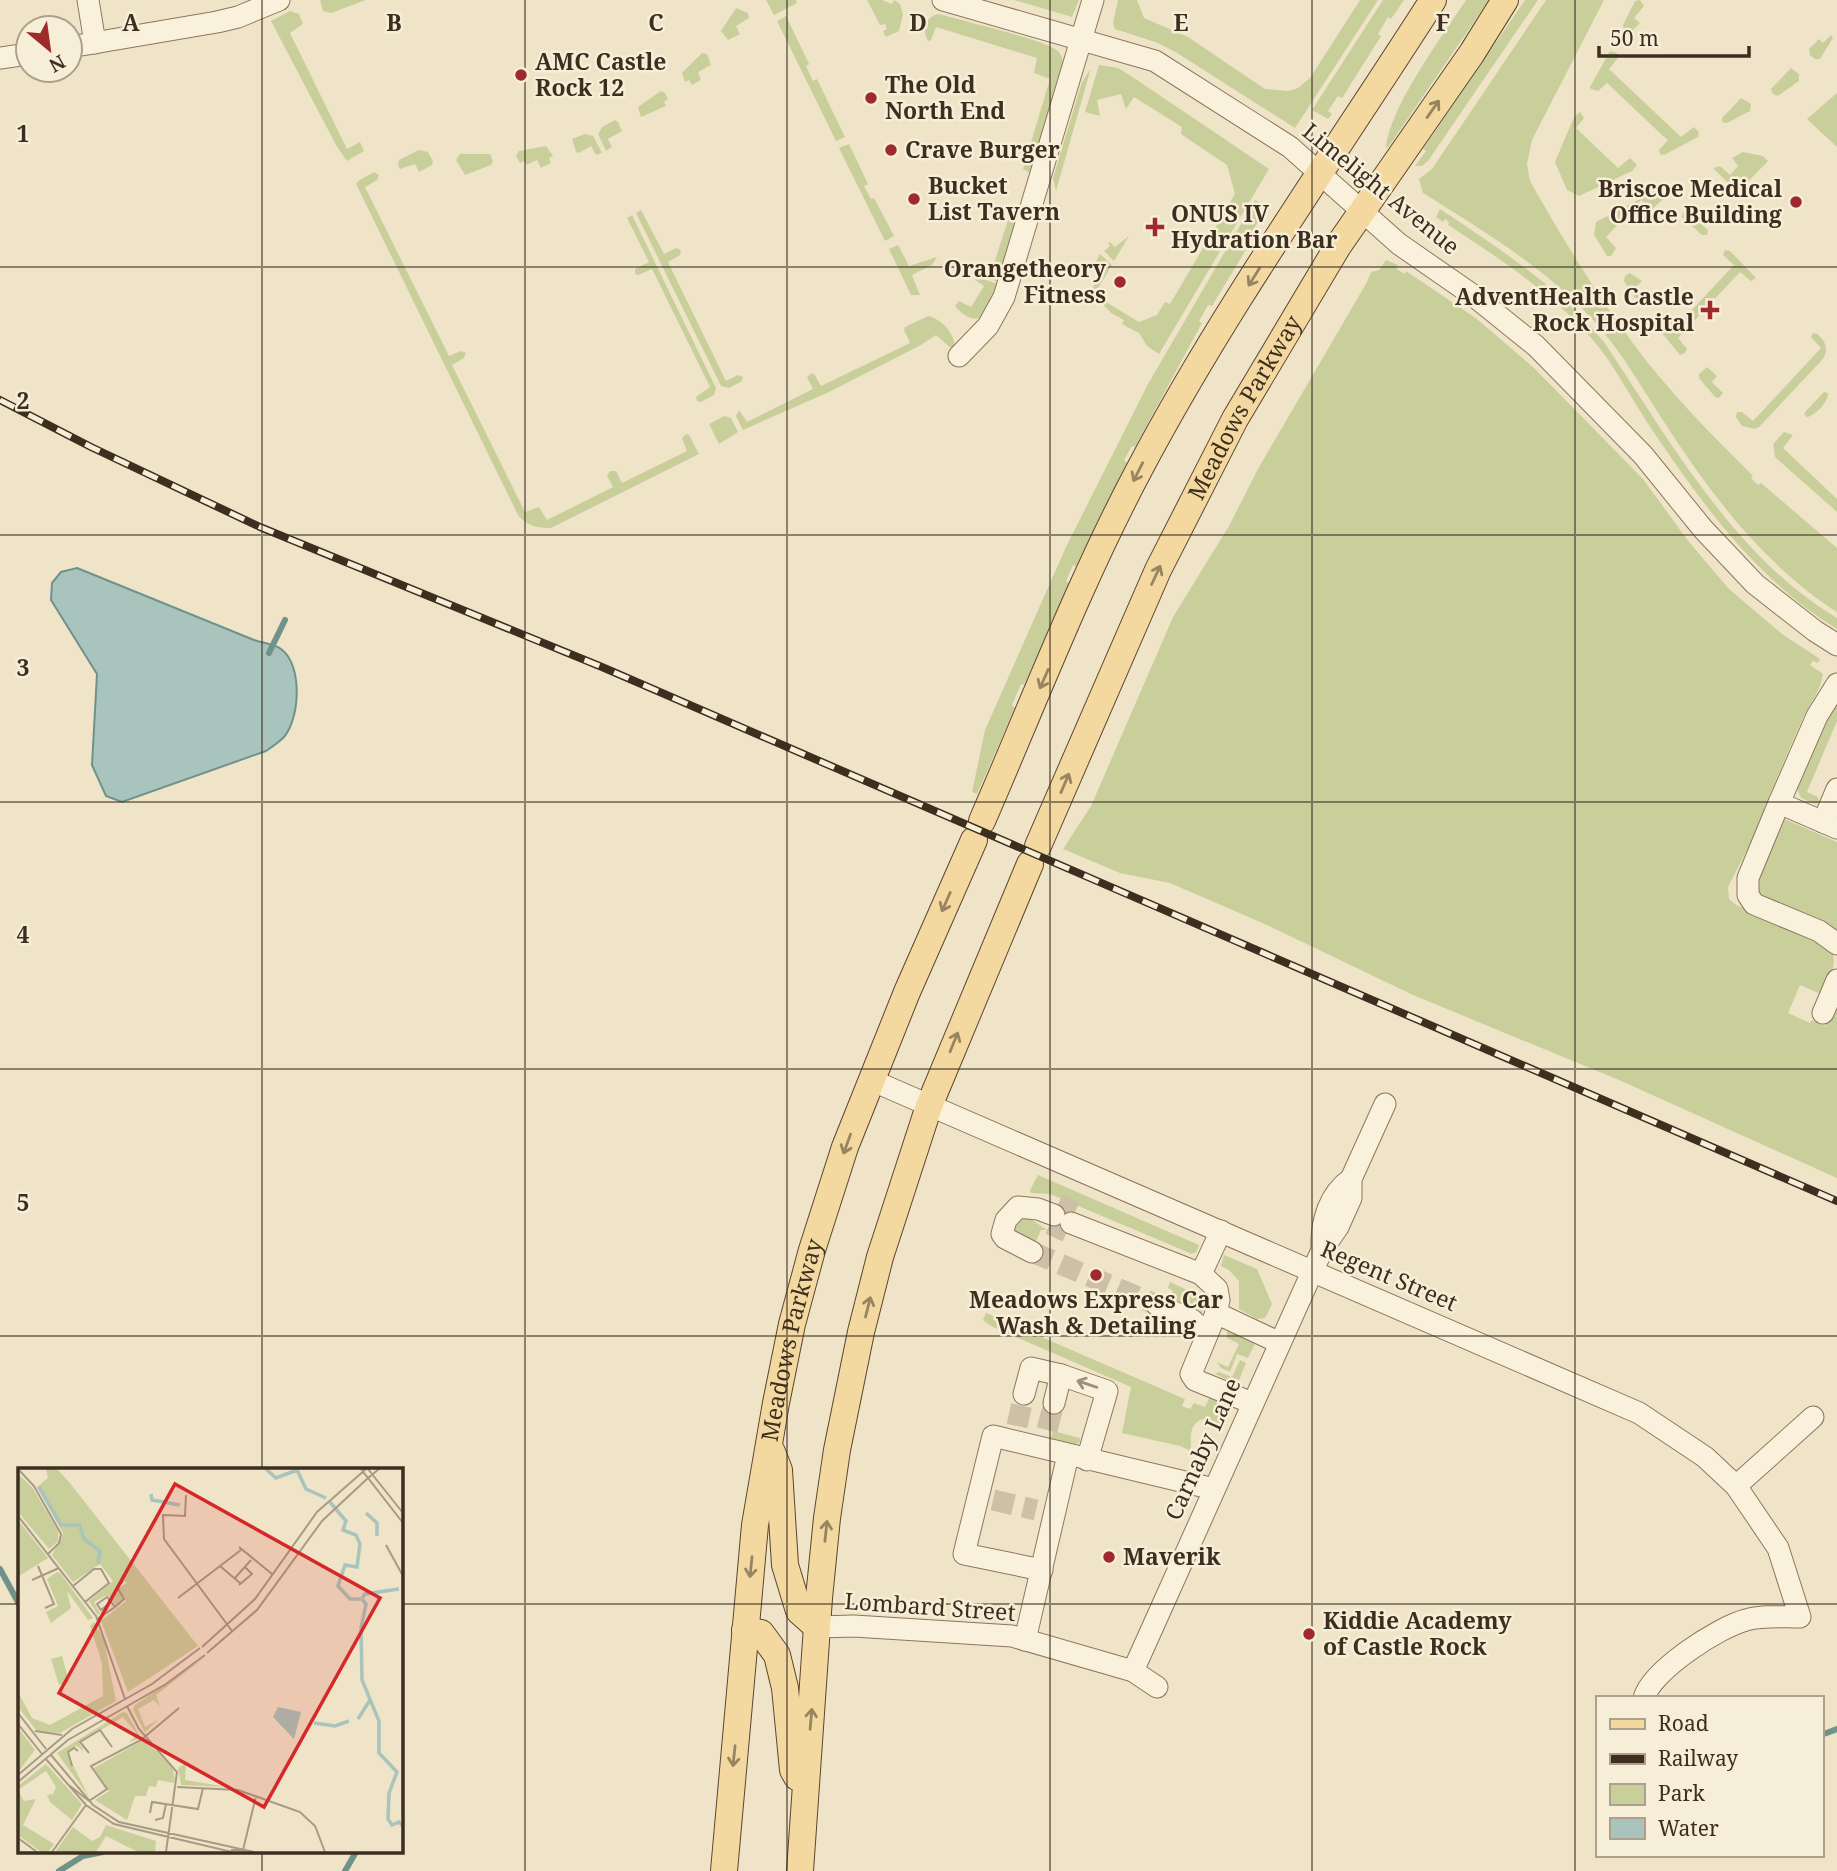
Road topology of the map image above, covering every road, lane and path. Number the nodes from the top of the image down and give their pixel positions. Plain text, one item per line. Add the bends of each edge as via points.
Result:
1 (88, 0) edge
2 (279, 0) edge
3 (943, 0) edge
4 (1093, 0) edge
5 (1433, 0) edge
6 (1505, 0) edge
7 (1080, 40) junction
8 (95, 43) junction
9 (84, 45) edge
10 (1320, 174) junction
11 (1362, 212) junction
12 (959, 356) dead end
13 (1837, 645) edge
14 (1837, 684) edge
15 (1837, 789) edge
16 (1779, 803) junction
17 (1830, 825) edge
18 (1837, 944) edge
19 (1837, 981) edge
20 (1823, 1013) dead end
21 (871, 1080) junction
22 (1385, 1104) dead end
23 (929, 1106) junction
24 (1221, 1231) junction
25 (1032, 1252) tunnel mouth
26 (1312, 1272) junction
27 (1201, 1275) junction
28 (1157, 1304) tunnel mouth
29 (1216, 1312) junction
30 (1207, 1334) junction
31 (1280, 1343) junction
32 (1053, 1373) junction
33 (1252, 1403) junction
34 (1813, 1418) dead end
35 (768, 1444) junction
36 (1078, 1458) junction
37 (1736, 1486) junction
38 (1214, 1489) junction
39 (1042, 1570) junction
40 (817, 1627) junction
41 (745, 1630) junction
42 (1025, 1640) junction
43 (1133, 1671) junction
44 (1157, 1687) dead end
45 (1644, 1696) edge
46 (805, 1791) junction
47 (724, 1871) edge
48 (800, 1871) edge

1 - 8 street
2 - 8 street via 238,17
3 - 7 street, Limelight Avenue
4 - 7 street
5 - 10 main road, Meadows Parkway
11 -> 6 main road, Meadows Parkway
7 - 10 street, Limelight Avenue via 1155,61 1290,147
7 - 12 street via 1003,297 988,326
8 - 9 street
10 - 11 street, Limelight Avenue
10 -> 21 main road, Meadows Parkway via 1215,338 1138,471
11 - 13 street, Limelight Avenue via 1536,346 1643,455 1755,584
23 -> 11 main road, Meadows Parkway via 1122,650 1196,492 1276,347
14 - 16 street via 1816,716
15 - 17 street
16 - 17 street
16 - 18 street via 1748,878 1748,895 1755,904
19 - 20 street
21 - 23 street, Regent Street
21 -> 35 main road, Meadows Parkway via 812,1250
22 - 26 street, Carnaby Lane via 1351,1179 1351,1198
23 - 24 street, Regent Street
40 -> 23 main road, Meadows Parkway via 827,1518 851,1379 880,1257
24 - 26 street, Regent Street
24 - 27 street
25 - 27 street via 1002,1234 1006,1220 1018,1207 1038,1209 1166,1250 1177,1264
26 - 31 street, Carnaby Lane
26 - 37 street, Regent Street via 1639,1413 1705,1457
27 - 29 street via 1217,1289
28 - 30 street via 1192,1320
29 - 30 street
29 - 31 street
30 - 33 street via 1191,1374 1195,1380
31 - 33 street, Carnaby Lane
32 - 32 street via 1039,1398 1031,1368
36 -> 32 street via 1107,1391
33 - 38 street, Carnaby Lane
34 - 37 street
35 - 40 main road via 779,1470 785,1565 799,1611
35 -> 41 main road, Meadows Parkway
36 - 38 street
36 - 39 street via 1045,1512
36 - 39 street via 1029,1436 993,1436 985,1499 964,1554
37 - 45 street, Regent Street via 1778,1548 1800,1617 1759,1617 1722,1629 1672,1665
38 - 43 street, Carnaby Lane
39 - 42 street
40 - 42 street, Lombard Street
46 -> 40 main road, Meadows Parkway
41 - 46 main road via 761,1633 777,1655 793,1770
41 -> 47 main road, Meadows Parkway
42 - 43 street, Lombard Street
43 - 44 street, Lombard Street
46 - 48 main road, Meadows Parkway

